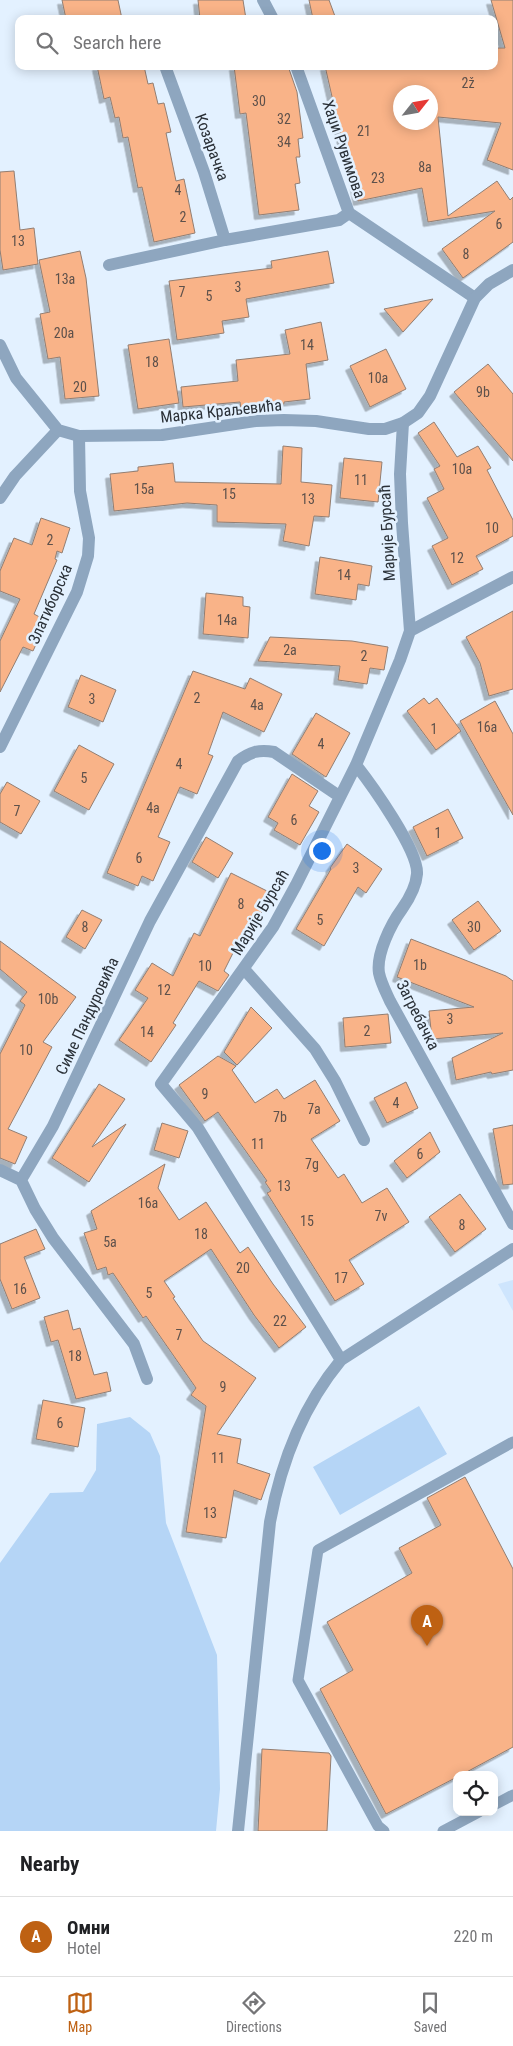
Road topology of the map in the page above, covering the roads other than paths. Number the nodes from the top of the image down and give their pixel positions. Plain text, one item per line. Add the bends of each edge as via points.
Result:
1 (264, 0) edge
2 (272, 15) edge
3 (166, 70) edge
4 (297, 70) edge
5 (349, 213) junction
6 (225, 240) junction
7 (109, 265) dead end
8 (513, 270) edge
9 (475, 298) junction
10 (0, 345) edge
11 (402, 424) junction
12 (58, 430) junction
13 (79, 436) junction
14 (0, 498) edge
15 (513, 578) edge
16 (410, 631) junction
17 (0, 747) edge
18 (356, 765) junction
19 (339, 796) junction
20 (244, 969) junction
21 (364, 1140) dead end
22 (0, 1170) edge
23 (21, 1180) junction
24 (513, 1224) edge
25 (513, 1248) edge
26 (341, 1360) junction
27 (147, 1379) dead end
28 (513, 1442) edge
29 (513, 1795) edge
30 (498, 1802) edge
31 (472, 1816) edge
32 (238, 1831) edge
33 (384, 1831) edge
34 (443, 1831) edge

1 - 2 street
3 - 6 street, Козарачка via 204,172
4 - 5 street, Хаџи Рувимова
5 - 6 street via 339,220
5 - 9 street, Хаџи Рувимова
6 - 7 street
8 - 9 street, Марка Краљевића via 489,284
9 - 11 street, Марка Краљевића via 430,396 418,412
10 - 12 street via 16,378
11 - 13 street, Марка Краљевића via 369,430 316,421 256,421 162,435
11 - 16 street, Марије Бурсаћ via 401,513
12 - 13 street, Марка Краљевића
12 - 14 street via 15,476
13 - 17 street, Златиборска via 80,491 89,538 88,556 77,592
15 - 16 street
16 - 18 street, Марије Бурсаћ
18 - 19 street, Марије Бурсаћ
18 - 24 street, Загребачка via 384,803 417,872 416,884 395,919 381,952 379,971 383,985
19 - 20 street, Марије Бурсаћ via 291,894
19 - 23 street, Симе Пандуровића via 274,752 262,750 248,754 238,762 150,921 53,1126
20 - 21 street via 325,1063
20 - 26 street, Марије Бурсаћ via 161,1084 198,1128
22 - 23 street
23 - 27 street via 53,1238 134,1344
25 - 26 street
26 - 32 street via 310,1402 275,1491
28 - 33 lane via 318,1550 298,1680 378,1826
29 - 30 lane
31 - 34 lane

